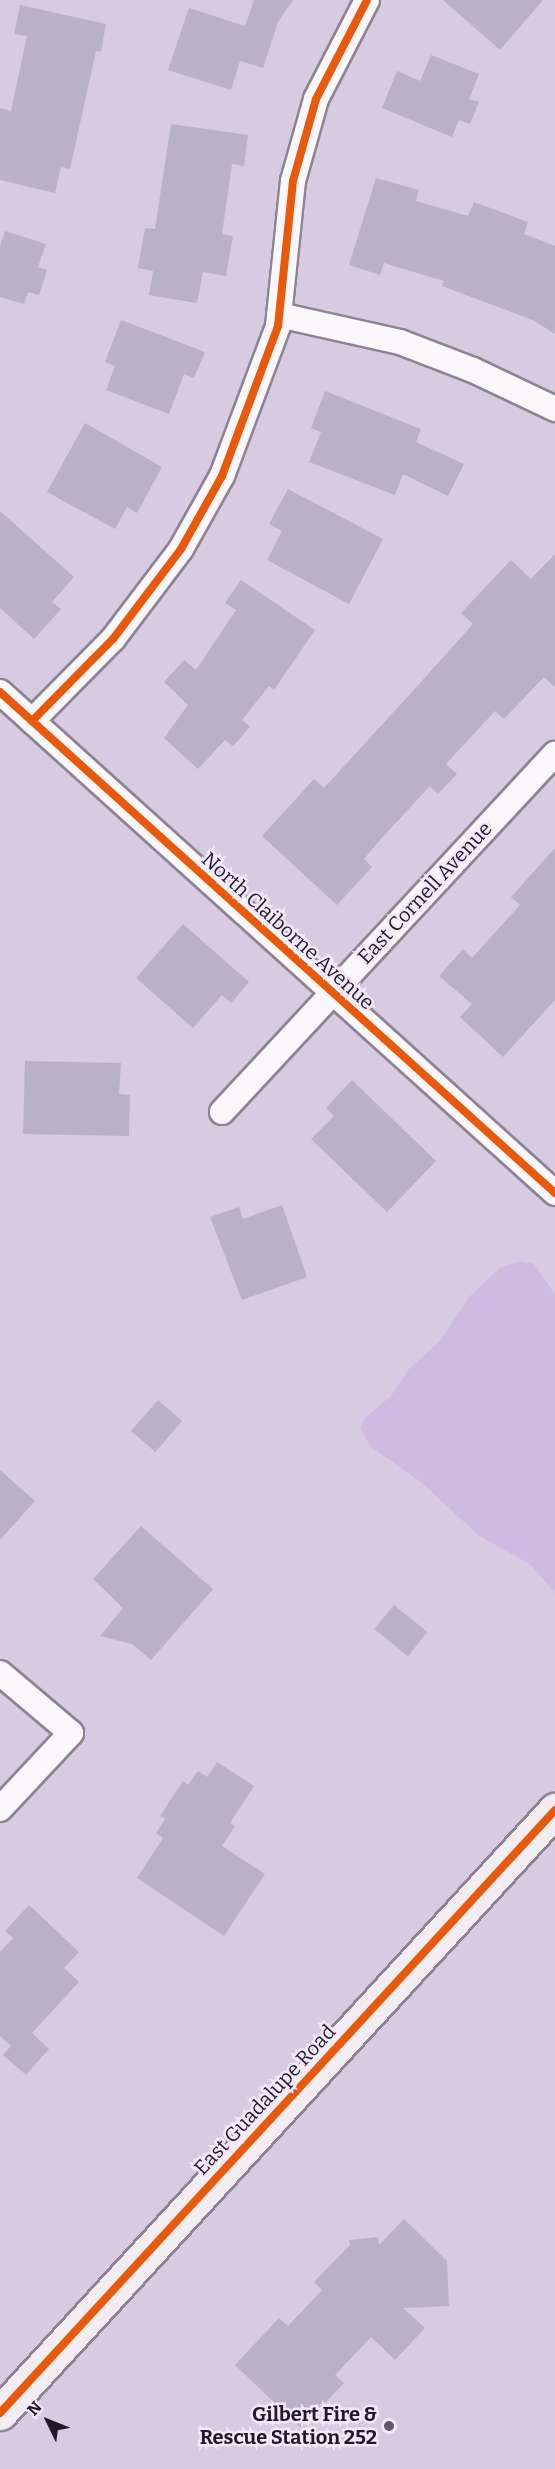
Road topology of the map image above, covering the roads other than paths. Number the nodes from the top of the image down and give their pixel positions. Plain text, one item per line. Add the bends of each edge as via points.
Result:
1 (367, 0) edge
2 (279, 315) junction
3 (555, 409) edge
4 (0, 692) edge
5 (32, 721) junction
6 (555, 754) edge
7 (333, 993) junction
8 (222, 1112) dead end
9 (555, 1193) edge
10 (0, 1673) edge
11 (0, 1809) edge
12 (555, 1810) edge
13 (0, 2413) edge

1 - 2 street via 316,99 294,181
2 - 3 street via 400,342 473,370
2 - 5 street via 250,408 222,476 181,549 112,639
4 - 5 street, North Claiborne Avenue
5 - 7 street, North Claiborne Avenue
6 - 7 street, East Cornell Avenue
7 - 8 street, East Cornell Avenue
7 - 9 street, North Claiborne Avenue
10 - 11 street via 71,1733
12 - 13 main road, East Guadalupe Road

